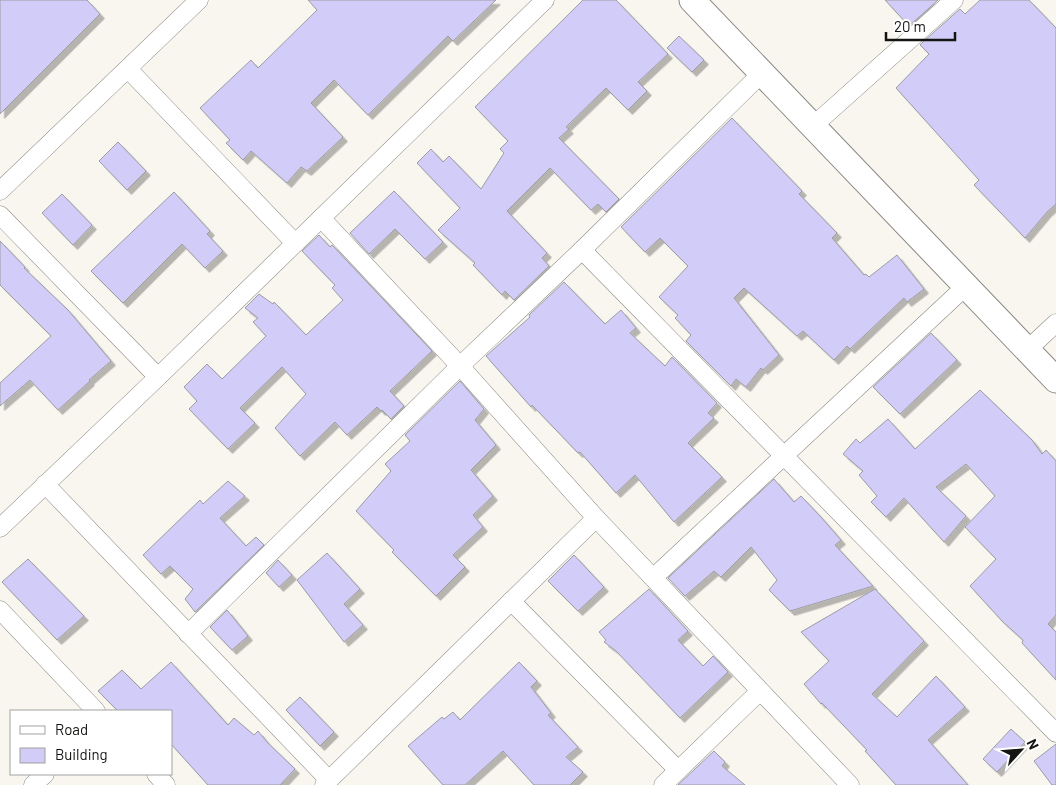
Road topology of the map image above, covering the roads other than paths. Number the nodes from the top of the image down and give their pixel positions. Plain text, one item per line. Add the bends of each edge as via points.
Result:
1 (199, 0) edge
2 (545, 0) edge
3 (692, 0) edge
4 (954, 0) edge
5 (128, 69) junction
6 (762, 73) junction
7 (813, 126) junction
8 (0, 191) edge
9 (0, 215) edge
10 (321, 218) junction
11 (295, 243) junction
12 (582, 250) junction
13 (966, 286) junction
14 (1056, 323) edge
15 (1027, 350) junction
16 (460, 366) junction
17 (158, 377) junction
18 (1056, 380) edge
19 (784, 456) junction
20 (45, 484) junction
21 (596, 518) junction
22 (0, 528) edge
23 (653, 578) junction
24 (511, 601) junction
25 (0, 610) edge
26 (188, 634) junction
27 (760, 690) junction
28 (95, 710) edge
29 (1056, 733) edge
30 (678, 770) junction
31 (43, 775) edge
32 (157, 775) edge
33 (326, 782) edge
34 (33, 785) edge
35 (166, 785) edge
36 (663, 785) edge
37 (850, 785) edge

1 - 5 street
2 - 10 street
3 - 6 street
4 - 7 street
5 - 8 street
5 - 11 street
6 - 7 street
6 - 12 street
7 - 13 street
9 - 17 street
10 - 11 street
10 - 16 street
11 - 17 street
12 - 16 street
12 - 19 street
13 - 15 street
13 - 19 street
14 - 15 street
15 - 18 street
16 - 21 street
16 - 26 street
17 - 20 street
19 - 23 street
19 - 29 street
20 - 22 street
20 - 26 street
21 - 23 street
21 - 24 street
23 - 27 street
24 - 30 street
24 - 33 street
25 - 28 street
26 - 33 street
27 - 30 street
27 - 37 street
30 - 36 street
31 - 34 street
32 - 35 street

